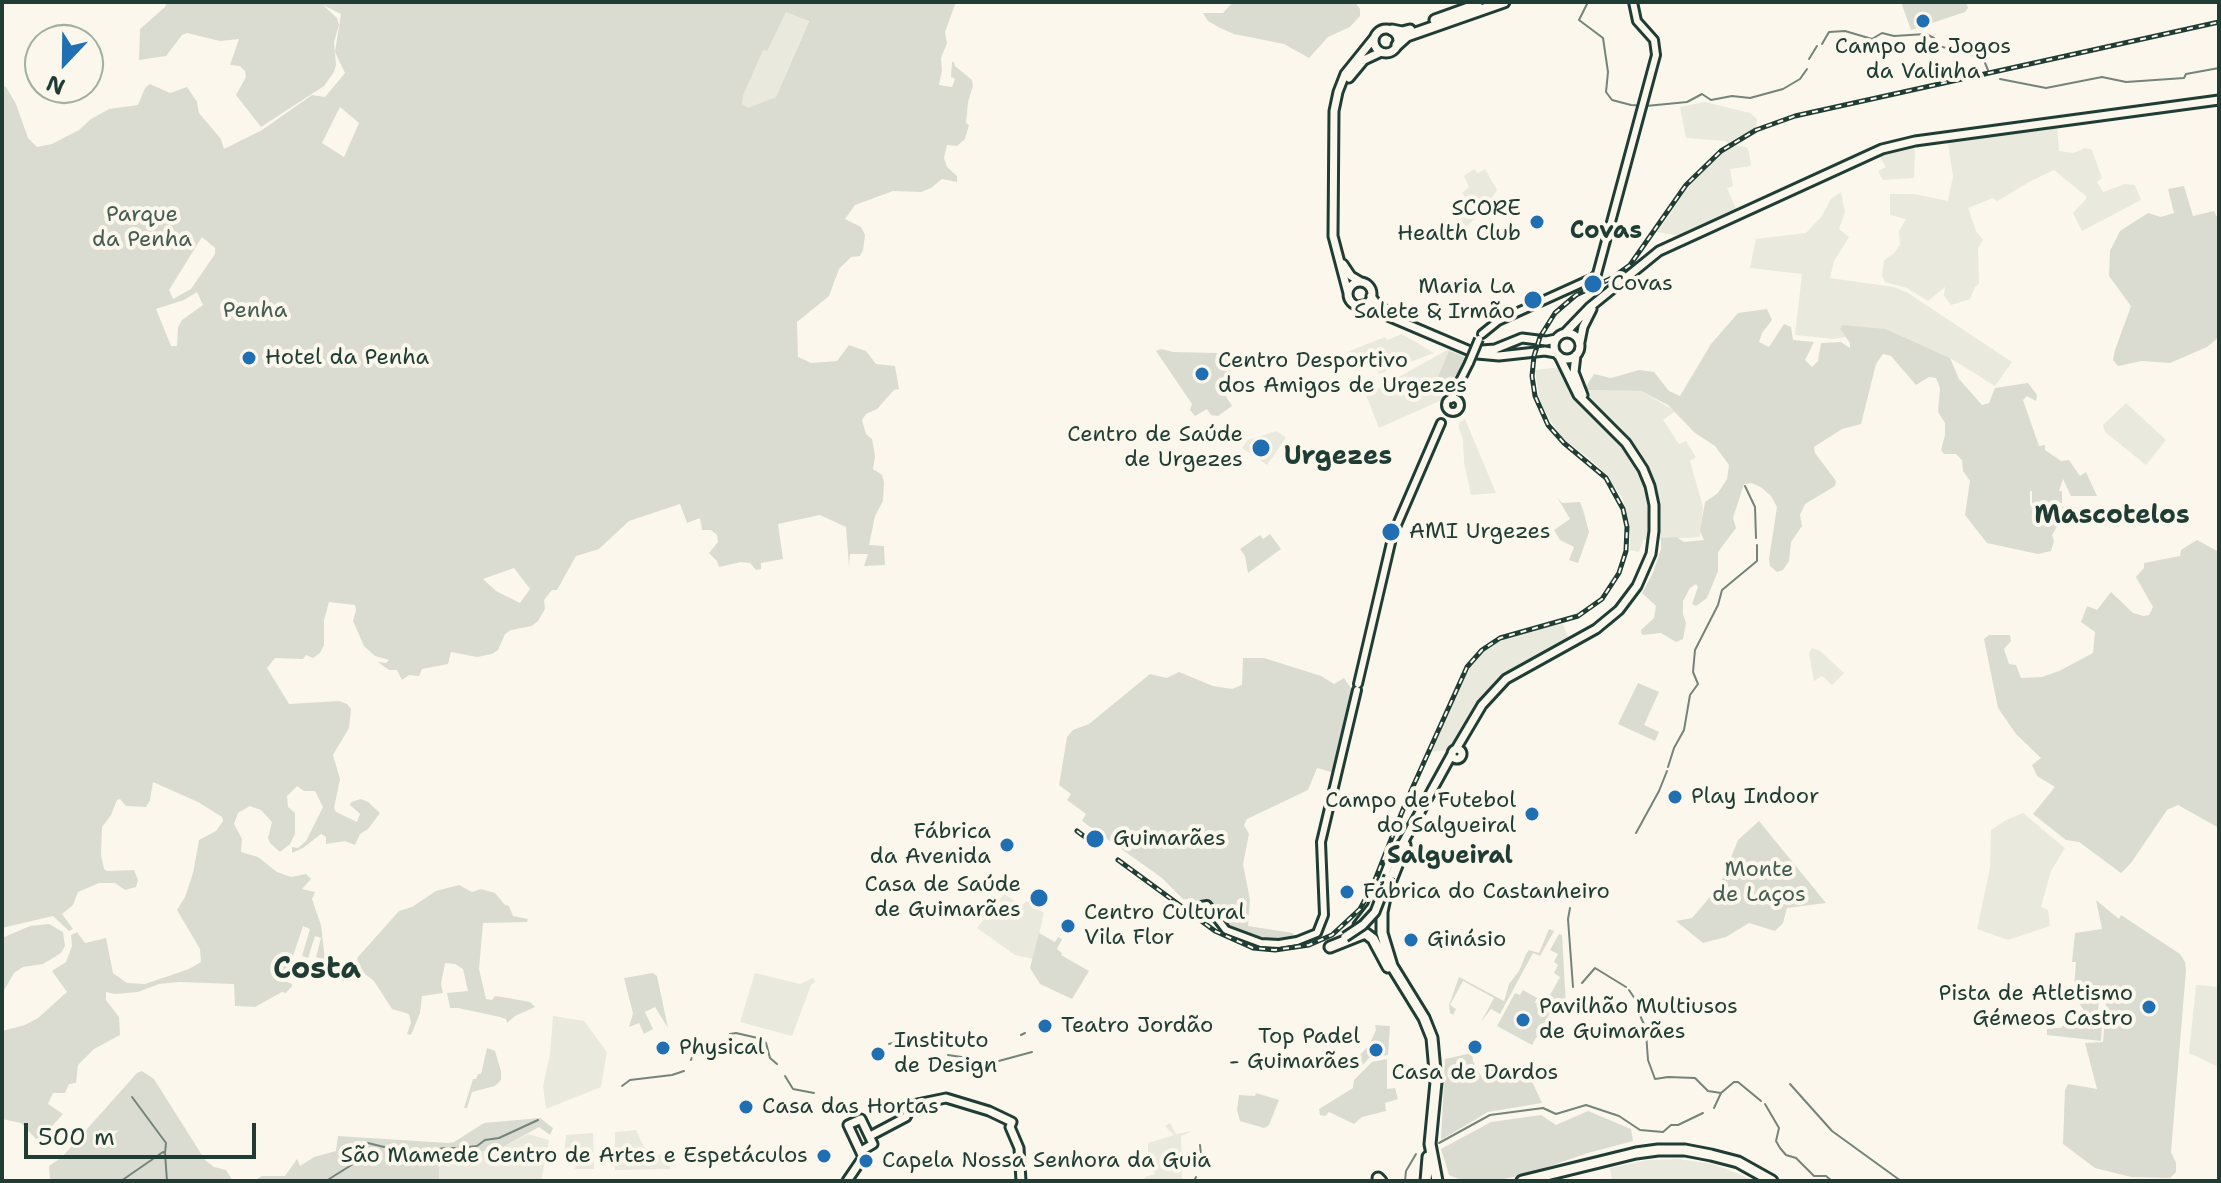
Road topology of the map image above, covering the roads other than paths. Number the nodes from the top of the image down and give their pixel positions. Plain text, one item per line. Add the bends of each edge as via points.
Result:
1 (1488, 2) edge
2 (1504, 2) edge
3 (1633, 2) edge
4 (1392, 30) junction
5 (1374, 38) junction
6 (1397, 45) junction
7 (1381, 52) junction
8 (2219, 100) edge
9 (1361, 282) junction
10 (1348, 293) junction
11 (1605, 294) junction
12 (1371, 296) junction
13 (1362, 305) junction
14 (1565, 333) junction
15 (1556, 339) junction
16 (1580, 344) junction
17 (1557, 355) junction
18 (1576, 355) junction
19 (1454, 399) junction
20 (1449, 410) junction
21 (1599, 416) junction
22 (1404, 843) junction
23 (1195, 907) dead end
24 (1358, 925) junction
25 (1330, 947) junction
26 (1387, 960) junction
27 (870, 1136) junction
28 (862, 1152) junction
29 (1428, 1159) junction
30 (1527, 1180) edge
31 (847, 1181) edge
32 (1021, 1181) edge
33 (1424, 1181) edge
34 (1435, 1181) edge
35 (1446, 1181) edge
36 (1546, 1181) edge
37 (1763, 1181) edge
38 (1772, 1181) edge

1 - 4 highway via 1406,31
2 - 6 highway via 1407,36
3 - 19 main road, bridge via 1637,21 1654,40 1656,55 1597,274 1498,321 1481,337
4 - 5 main road via 1381,29
4 - 6 main road
5 - 7 main road
5 - 10 main road via 1345,74 1334,111 1333,236
6 - 7 main road via 1391,52
7 - 9 main road via 1351,74 1338,115 1337,236 1343,264
8 - 11 main road via 1893,145 1675,242
9 - 10 main road
9 - 12 main road via 1369,286
10 - 13 main road via 1351,302
11 - 14 main road
11 - 16 main road via 1586,320
12 - 13 main road
12 - 15 main road via 1393,315 1472,348 1491,350 1522,338
13 - 17 main road via 1477,354
14 - 15 main road
14 - 16 main road
15 - 17 main road
16 - 18 main road
17 - 18 main road
17 - 21 main road via 1574,390
18 - 21 main road via 1577,383
19 - 20 main road via 1447,403
19 - 20 main road via 1460,408
20 - 23 main road via 1393,534 1321,842 1324,915 1317,933 1297,941 1261,943 1226,930 1207,905
21 - 22 main road via 1634,453 1650,486 1654,531 1644,573 1630,598 1603,624 1498,686 1475,714
22 - 24 main road
22 - 25 main road, bridge via 1372,915
22 - 26 highway via 1377,906 1376,931
24 - 25 main road
24 - 26 main road, bridge via 1376,915
25 - 26 highway via 1365,933
26 - 29 highway via 1429,1039 1433,1074
27 - 28 main road via 873,1144
27 - 28 main road via 861,1119 848,1125
27 - 32 main road via 906,1117 912,1105 941,1098 989,1111 1012,1122
28 - 31 main road
29 - 33 highway
29 - 34 highway
29 - 35 highway
30 - 38 highway via 1636,1153 1685,1150 1738,1162
36 - 37 highway via 1659,1156 1711,1160

